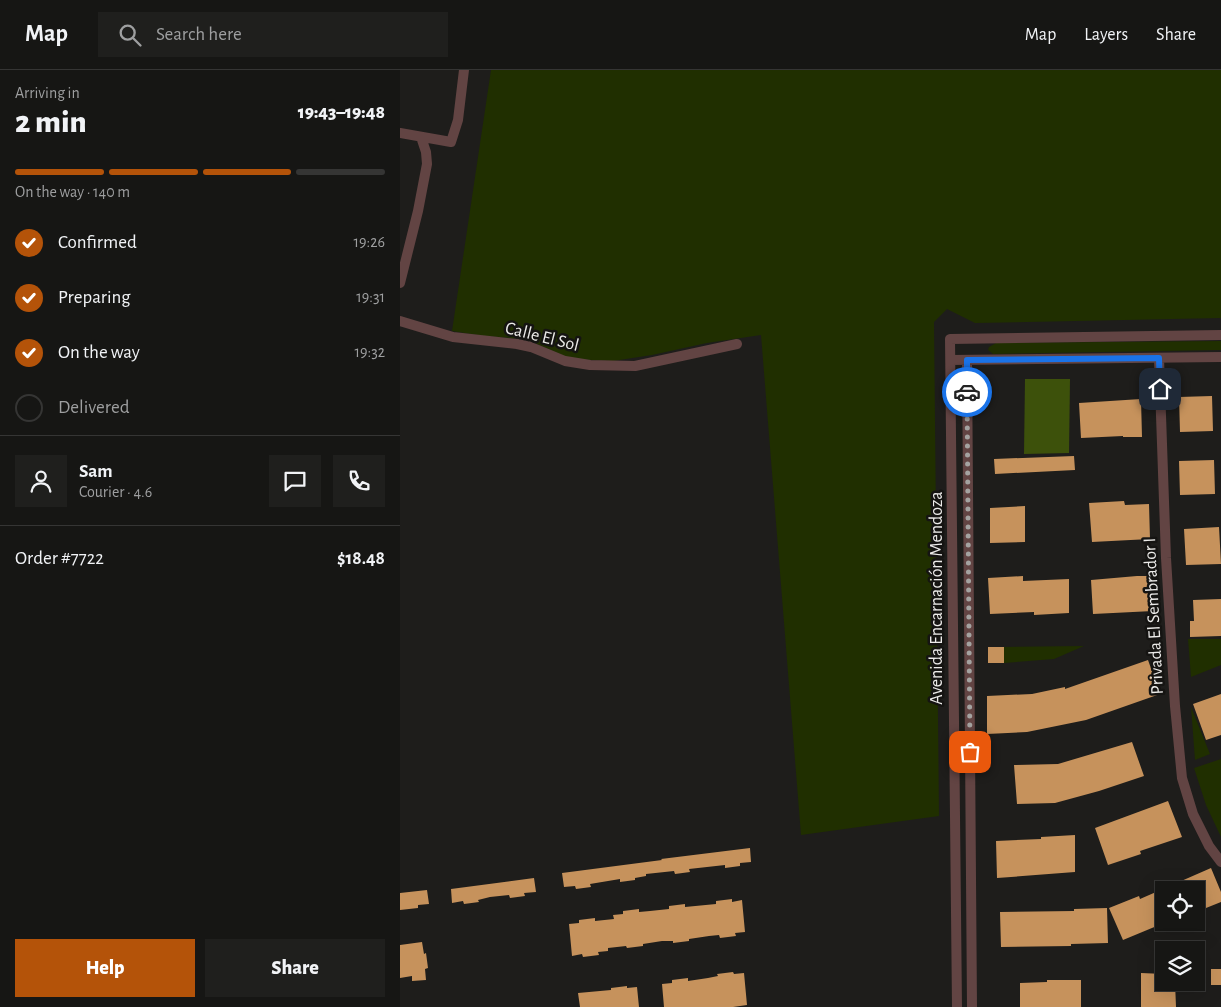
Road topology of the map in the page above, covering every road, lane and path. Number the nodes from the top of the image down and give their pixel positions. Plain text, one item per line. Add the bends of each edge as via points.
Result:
1 (464, 70) edge
2 (400, 133) edge
3 (421, 137) junction
4 (400, 282) edge
5 (400, 321) edge
6 (1221, 335) edge
7 (737, 344) dead end
8 (1221, 357) edge
9 (1159, 358) junction
10 (951, 360) junction
11 (967, 360) junction
12 (1221, 862) edge
13 (956, 1007) edge
14 (972, 1007) edge

1 - 3 street via 458,120 451,142
2 - 3 street
3 - 4 street via 427,164
5 - 7 street, Calle El Sol via 453,337 518,344 565,361 590,364 635,366
6 - 10 street, Avenida Encarnación Mendoza via 950,339
8 - 9 street
9 - 11 street
9 - 12 street, Privada El Sembrador I via 1166,558 1182,778 1193,814
10 - 11 street
10 - 13 street, Avenida Encarnación Mendoza
11 - 14 street, Avenida Encarnación Mendoza

